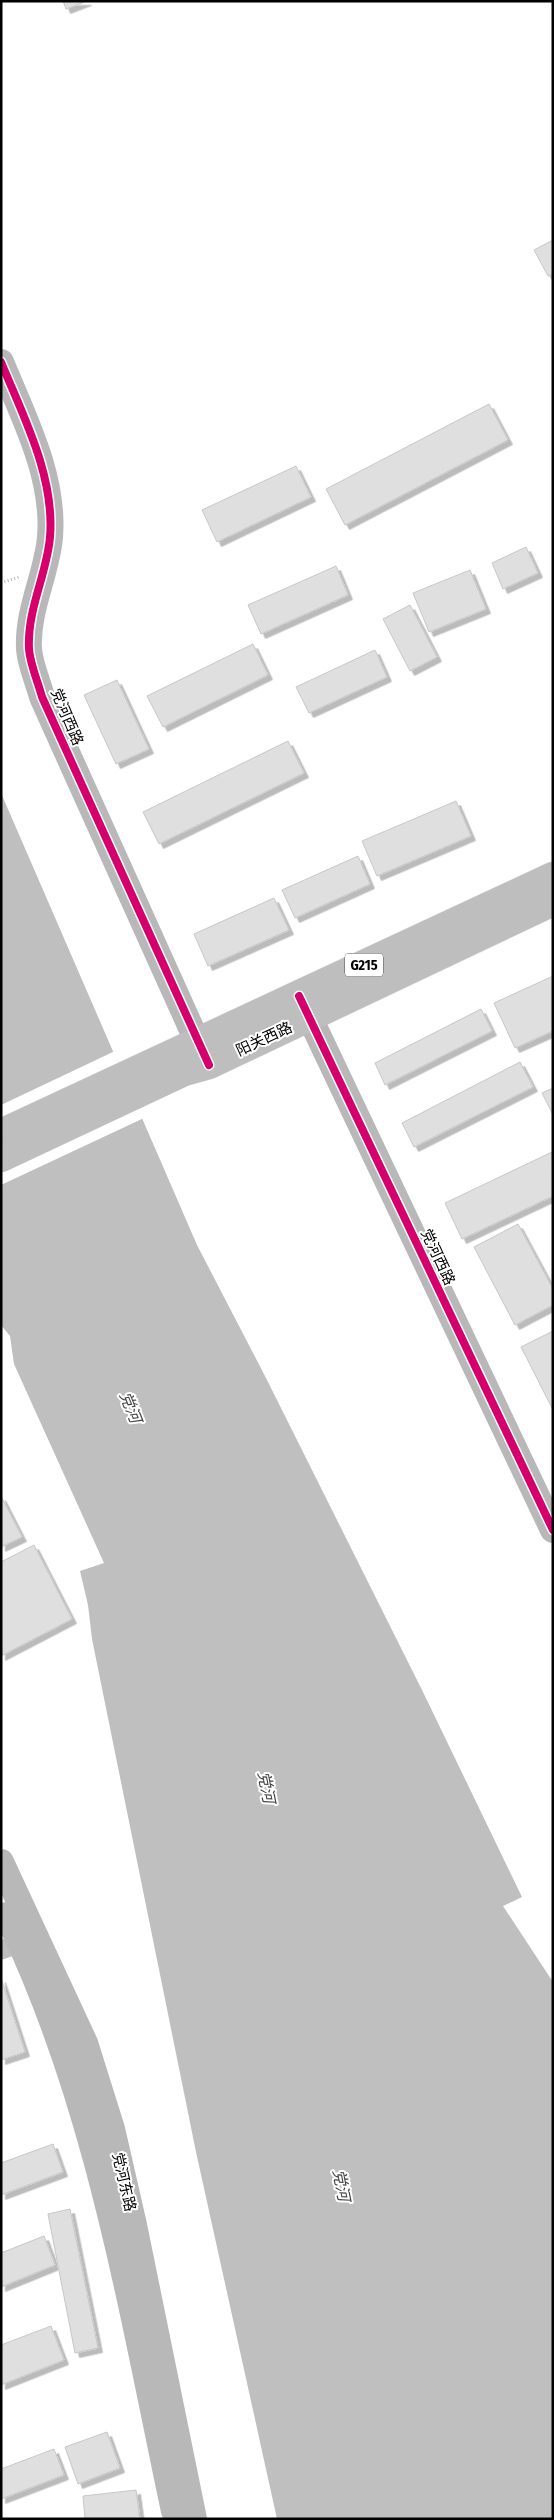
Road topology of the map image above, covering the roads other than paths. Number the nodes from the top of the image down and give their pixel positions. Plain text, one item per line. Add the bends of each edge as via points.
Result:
1 (1, 362) edge
2 (553, 876) edge
3 (553, 902) edge
4 (304, 1007) junction
5 (191, 1058) junction
6 (1, 1133) edge
7 (1, 1158) edge
8 (553, 1530) edge
9 (1, 1862) edge
10 (1, 1903) edge
11 (19, 1942) edge
12 (175, 2519) edge
13 (194, 2519) edge

1 - 5 main road, 党河西路 via 30,432 48,487 50,537 32,611 29,650 42,696
2 - 4 highway, 阳关西路 / G215
3 - 4 highway, 阳关西路 / G215
4 - 5 highway, 阳关西路 / G215
4 - 8 main road, 党河西路
5 - 6 highway, 阳关西路 / G215
5 - 7 highway, 阳关西路 / G215
9 - 11 main road, 党河东路
10 - 11 main road, 党河东路
11 - 12 main road, 党河东路 via 76,2085 108,2201
11 - 13 main road, 党河东路 via 85,2043 112,2129

